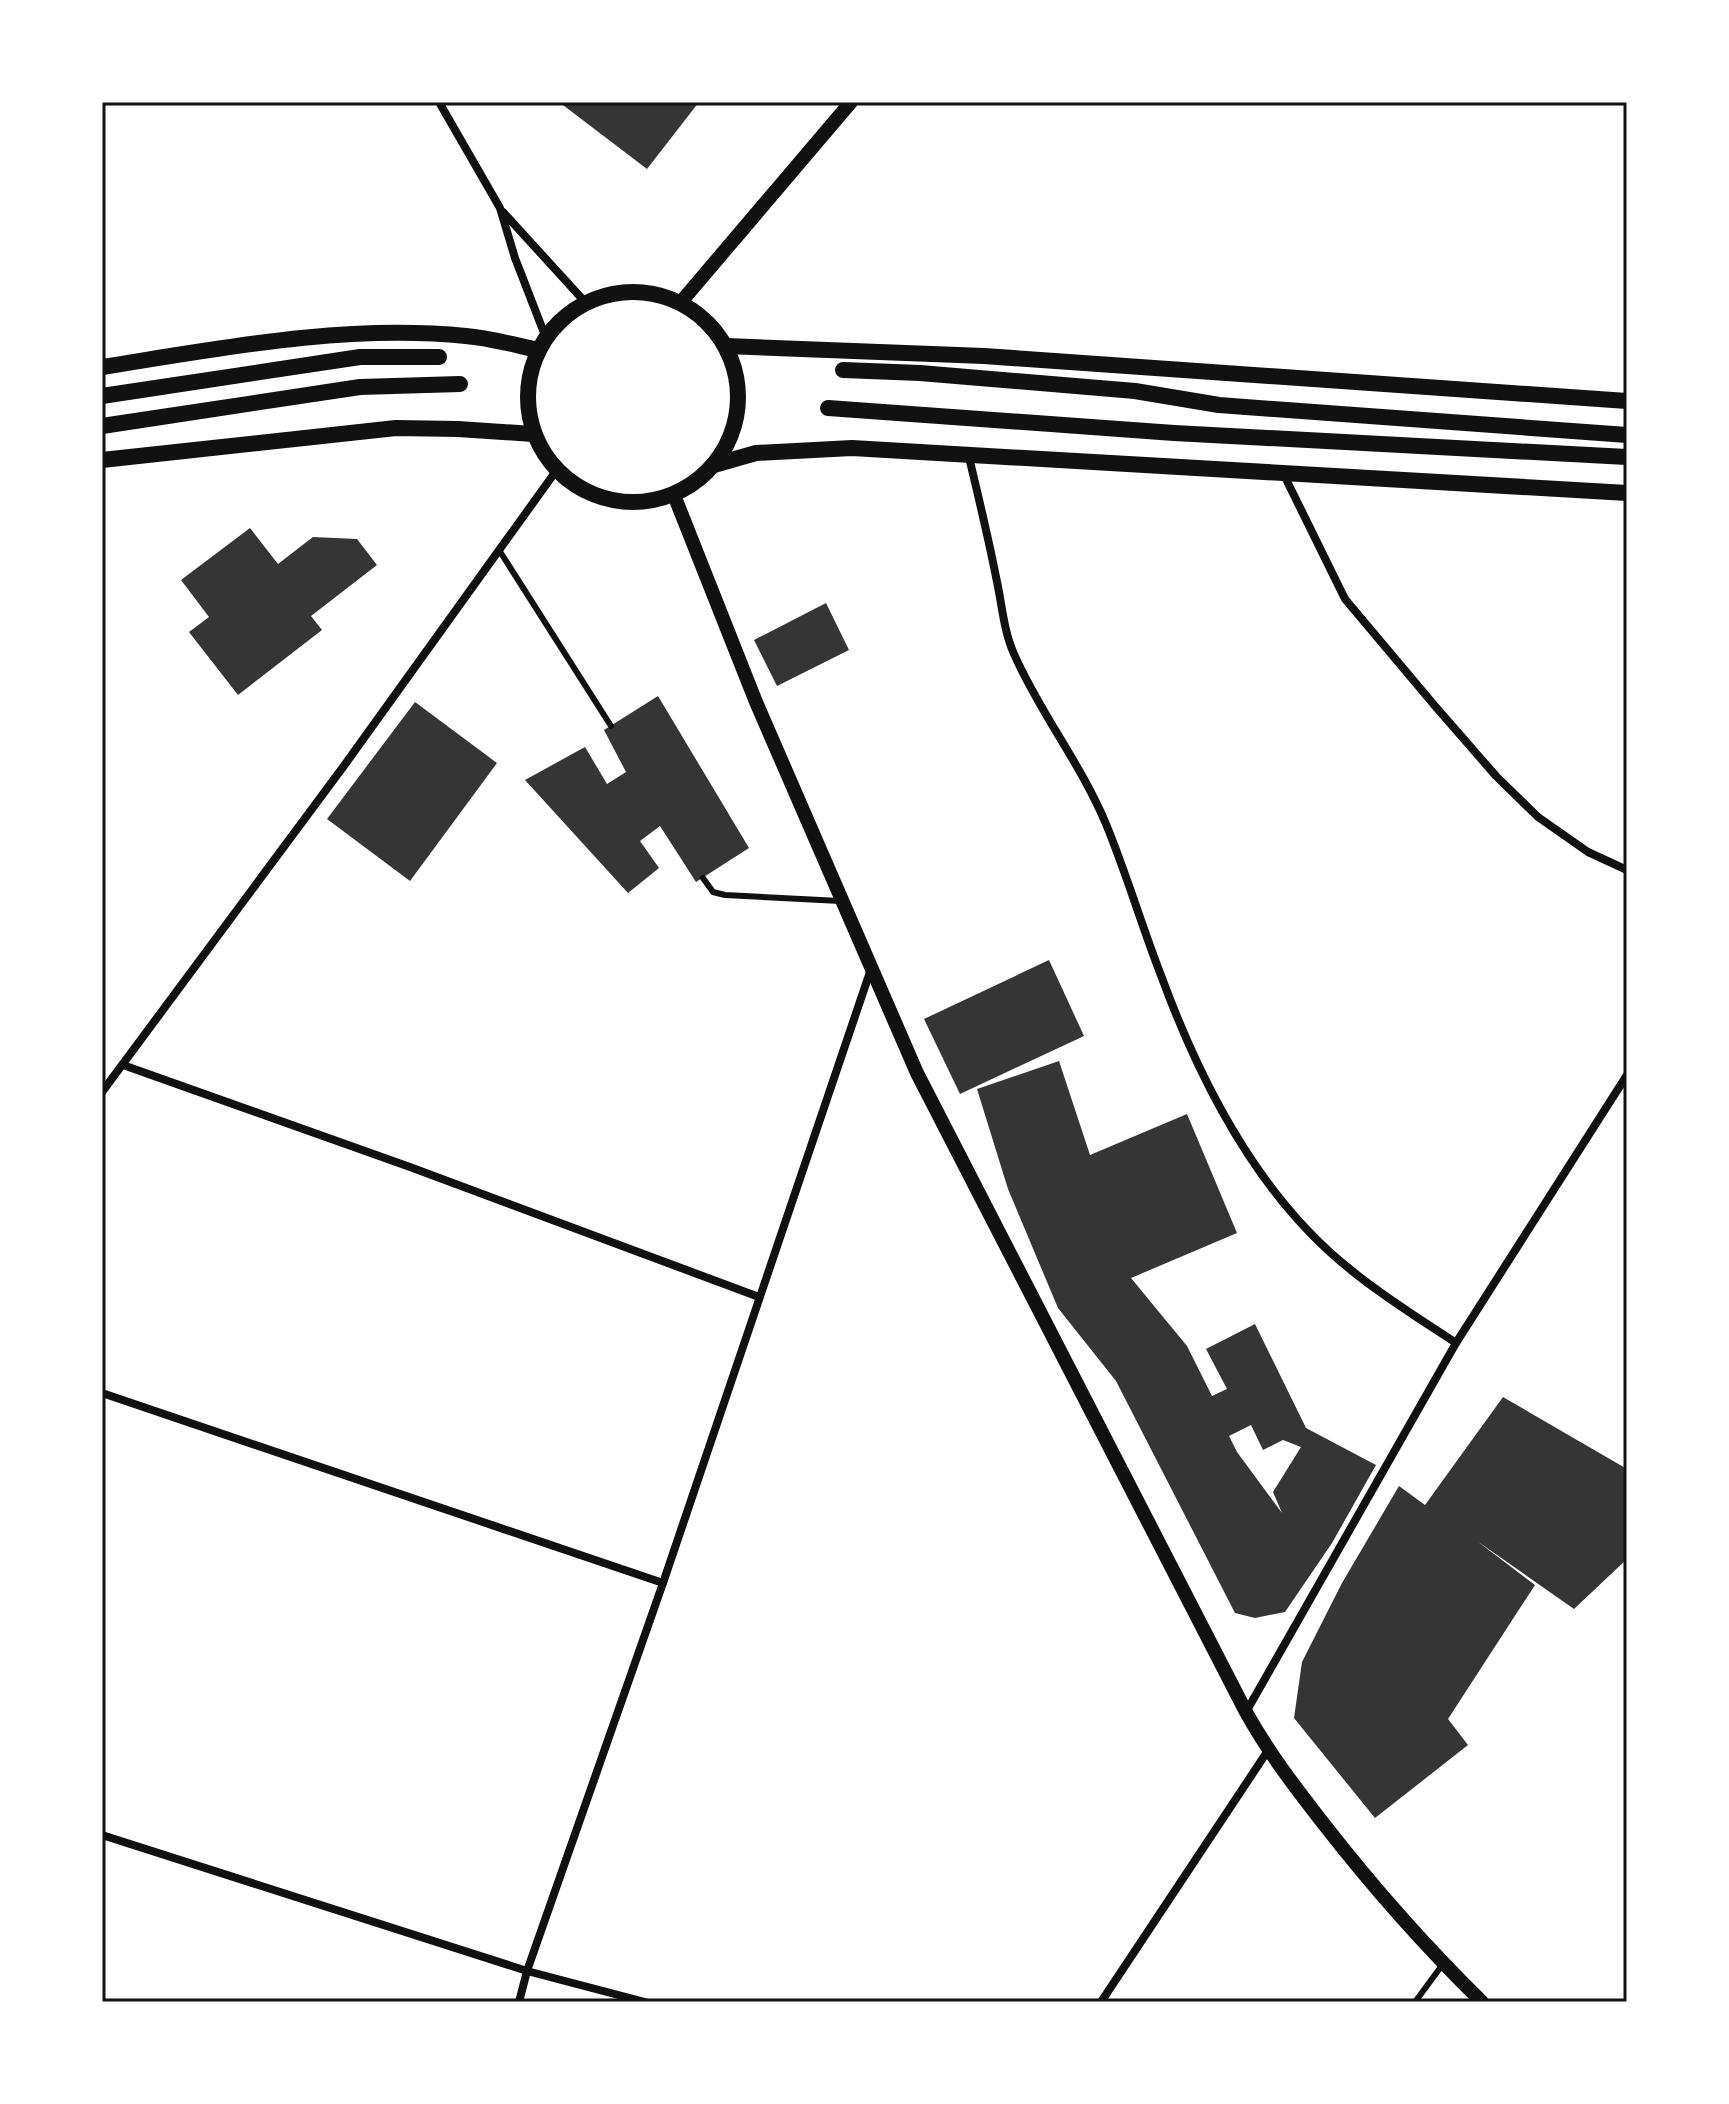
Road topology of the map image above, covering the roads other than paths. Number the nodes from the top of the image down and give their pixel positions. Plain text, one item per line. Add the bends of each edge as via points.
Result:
1 (439, 102) edge
2 (851, 102) edge
3 (500, 208) junction
4 (681, 302) junction
5 (586, 303) junction
6 (542, 344) junction
7 (726, 346) junction
8 (439, 357) dead end
9 (102, 367) edge
10 (843, 370) dead end
11 (460, 384) dead end
12 (102, 396) edge
13 (1627, 401) edge
14 (828, 408) dead end
15 (102, 426) edge
16 (533, 434) junction
17 (1627, 435) edge
18 (968, 453) junction
19 (1627, 457) edge
20 (102, 460) edge
21 (714, 465) junction
22 (556, 471) junction
23 (1284, 475) junction
24 (1627, 493) edge
25 (674, 495) junction
26 (499, 550) junction
27 (611, 726) dead end
28 (1627, 870) edge
29 (703, 878) dead end
30 (843, 901) junction
31 (871, 969) junction
32 (123, 1065) junction
33 (1627, 1075) edge
34 (102, 1092) edge
35 (759, 1297) junction
36 (1456, 1343) junction
37 (102, 1393) edge
38 (663, 1583) junction
39 (1246, 1712) junction
40 (1267, 1752) junction
41 (102, 1835) edge
42 (1443, 1964) junction
43 (527, 1971) junction
44 (519, 2002) edge
45 (645, 2002) edge
46 (1101, 2002) edge
47 (1415, 2002) edge
48 (1482, 2002) edge

1 - 3 street
2 - 4 street
3 - 5 street
3 - 6 street
4 - 5 main road via 650,293 617,293
4 - 7 main road via 707,321
5 - 6 main road via 564,318
6 - 9 main road via 369,334 267,340
6 - 16 main road via 529,377
7 - 13 main road via 984,356
7 - 21 main road via 737,376 739,408 731,438
8 - 12 main road via 360,357
10 - 17 main road
11 - 15 main road via 360,387
14 - 19 main road
16 - 20 main road via 396,428
16 - 22 main road
18 - 21 main road via 788,450
18 - 23 main road
18 - 36 street via 1013,651 1100,809 1162,979 1207,1081 1283,1202 1321,1242 1349,1269
21 - 25 main road
22 - 25 main road via 581,490 611,501 643,503
22 - 26 street
23 - 24 main road
23 - 28 street via 1345,599 1465,741 1538,817 1588,852
25 - 30 street
26 - 27 lane
26 - 32 street
29 - 30 lane via 713,892 725,895
30 - 31 street
31 - 35 street
31 - 39 street via 917,1073
32 - 34 street
32 - 35 street
33 - 36 street
35 - 38 street
36 - 39 street
37 - 38 street
38 - 43 street
39 - 40 street
40 - 42 street
40 - 46 street
41 - 43 street
42 - 47 lane
42 - 48 street
43 - 44 street
43 - 45 street

